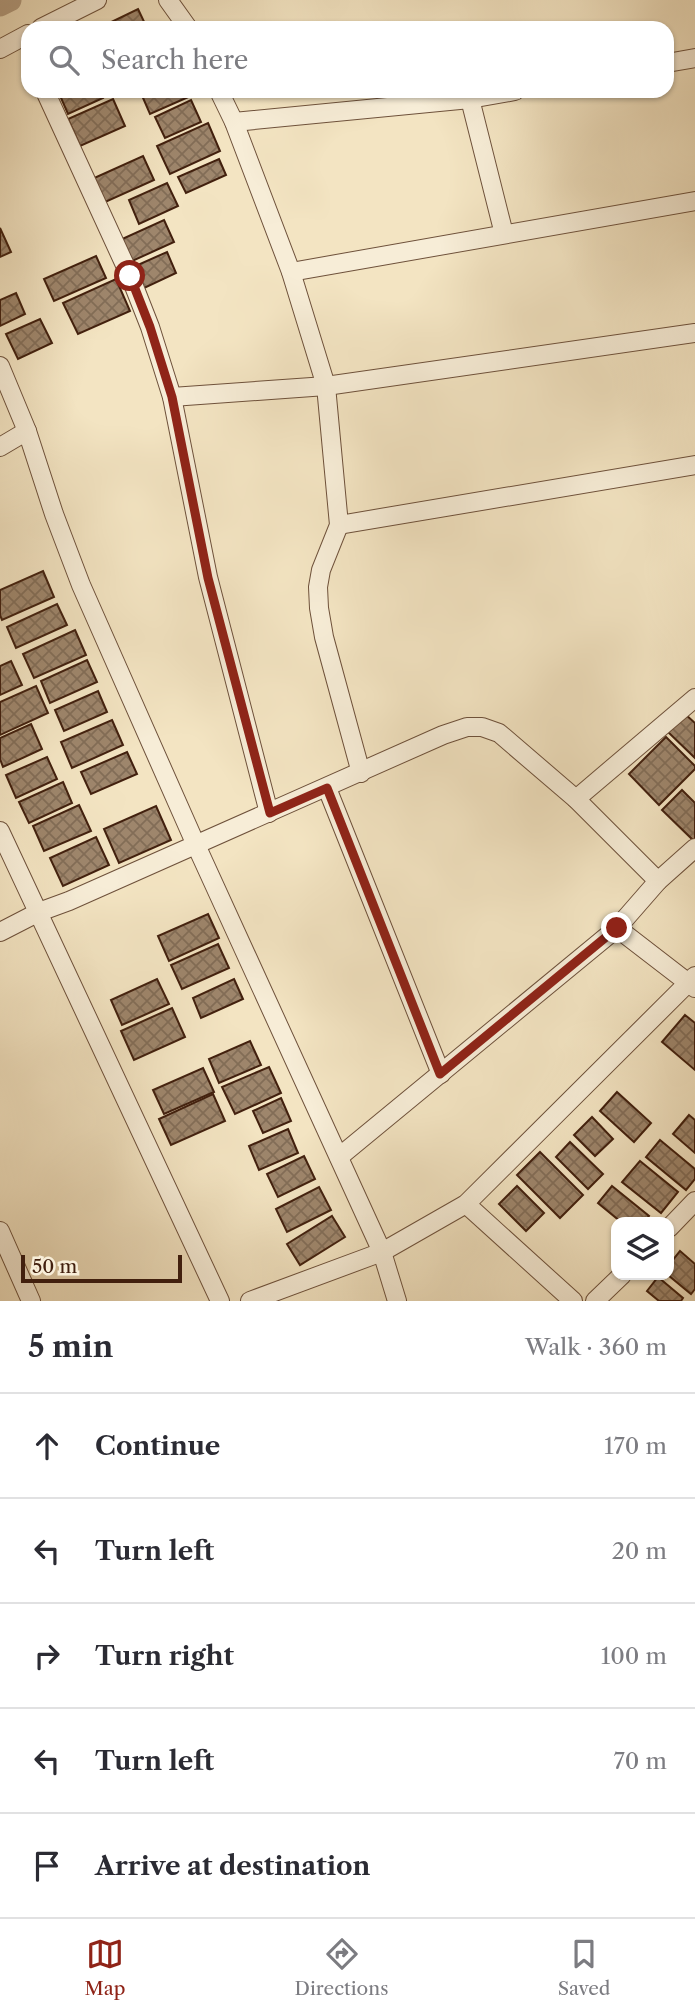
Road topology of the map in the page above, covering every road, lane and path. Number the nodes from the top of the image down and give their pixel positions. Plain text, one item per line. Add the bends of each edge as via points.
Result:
1 (97, 0) edge
2 (169, 0) edge
3 (55, 21) edge
4 (183, 21) edge
5 (21, 38) edge
6 (0, 49) edge
7 (695, 58) edge
8 (674, 62) edge
9 (48, 98) edge
10 (222, 98) edge
11 (476, 98) edge
12 (470, 99) junction
13 (234, 122) junction
14 (695, 201) edge
15 (504, 234) junction
16 (291, 272) junction
17 (695, 333) edge
18 (0, 366) edge
19 (326, 386) junction
20 (172, 397) junction
21 (27, 431) junction
22 (0, 447) edge
23 (695, 465) edge
24 (339, 525) junction
25 (695, 698) edge
26 (361, 773) junction
27 (327, 788) junction
28 (576, 799) junction
29 (270, 813) junction
30 (0, 831) edge
31 (196, 845) junction
32 (695, 848) edge
33 (659, 881) junction
34 (38, 912) junction
35 (617, 928) junction
36 (0, 932) edge
37 (693, 982) edge
38 (440, 1074) junction
39 (339, 1157) junction
40 (695, 1201) edge
41 (466, 1204) junction
42 (674, 1223) edge
43 (0, 1231) edge
44 (382, 1252) junction
45 (617, 1280) edge
46 (31, 1301) edge
47 (220, 1301) edge
48 (250, 1301) edge
49 (397, 1301) edge
50 (573, 1301) edge
51 (595, 1301) edge

1 - 3 street
2 - 4 street
5 - 6 street
7 - 8 street
9 - 20 street via 130,276
10 - 13 street
11 - 12 street
12 - 13 street
12 - 15 street
13 - 16 street
14 - 15 street
15 - 16 street
16 - 19 street
17 - 19 street
18 - 21 street
19 - 20 street
19 - 24 street
20 - 29 street via 208,578
21 - 22 street
21 - 31 street via 81,585
23 - 24 street
24 - 26 street via 321,570 319,608
25 - 28 street
26 - 27 street
26 - 28 street via 443,735 482,727 499,733
27 - 29 street
27 - 38 street
28 - 33 street
29 - 31 street
30 - 34 street
31 - 34 street
31 - 39 street
32 - 33 street
33 - 35 street
34 - 36 street
34 - 47 street
35 - 37 street
35 - 38 street
37 - 41 street
38 - 39 street
39 - 44 street
40 - 42 street
41 - 44 street
41 - 50 street
43 - 46 street
44 - 48 street
44 - 49 street
45 - 51 street

